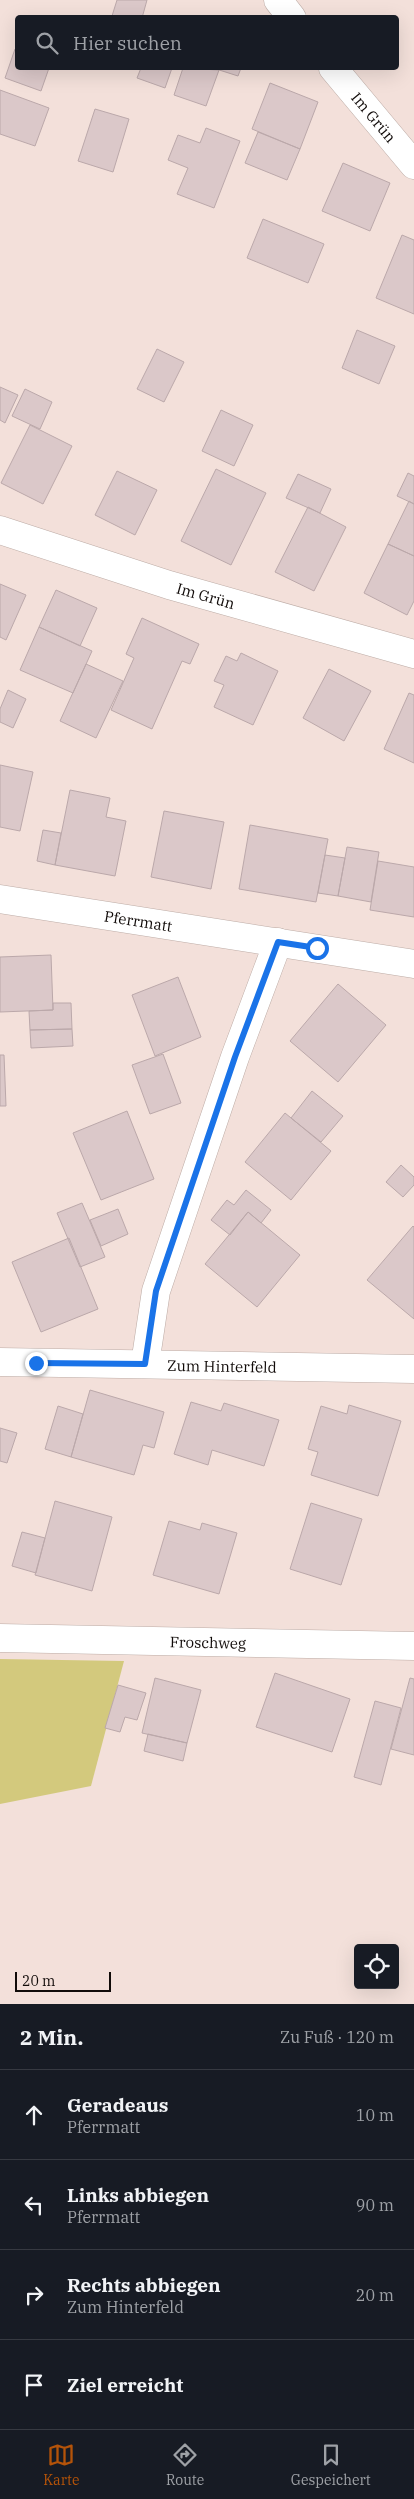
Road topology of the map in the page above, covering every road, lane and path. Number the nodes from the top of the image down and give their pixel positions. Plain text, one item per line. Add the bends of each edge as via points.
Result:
1 (278, 0) edge
2 (290, 15) edge
3 (335, 70) edge
4 (414, 165) edge
5 (0, 530) edge
6 (414, 654) edge
7 (0, 899) edge
8 (278, 942) junction
9 (414, 964) edge
10 (0, 1362) edge
11 (145, 1364) junction
12 (414, 1369) edge
13 (0, 1638) edge
14 (414, 1646) edge

1 - 2 street
3 - 4 street, Im Grün
5 - 6 street, Im Grün via 169,585
7 - 8 street, Pferrmatt
8 - 9 street, Pferrmatt
8 - 11 street via 235,1057 156,1291
10 - 11 street, Zum Hinterfeld
11 - 12 street, Zum Hinterfeld
13 - 14 street, Froschweg

